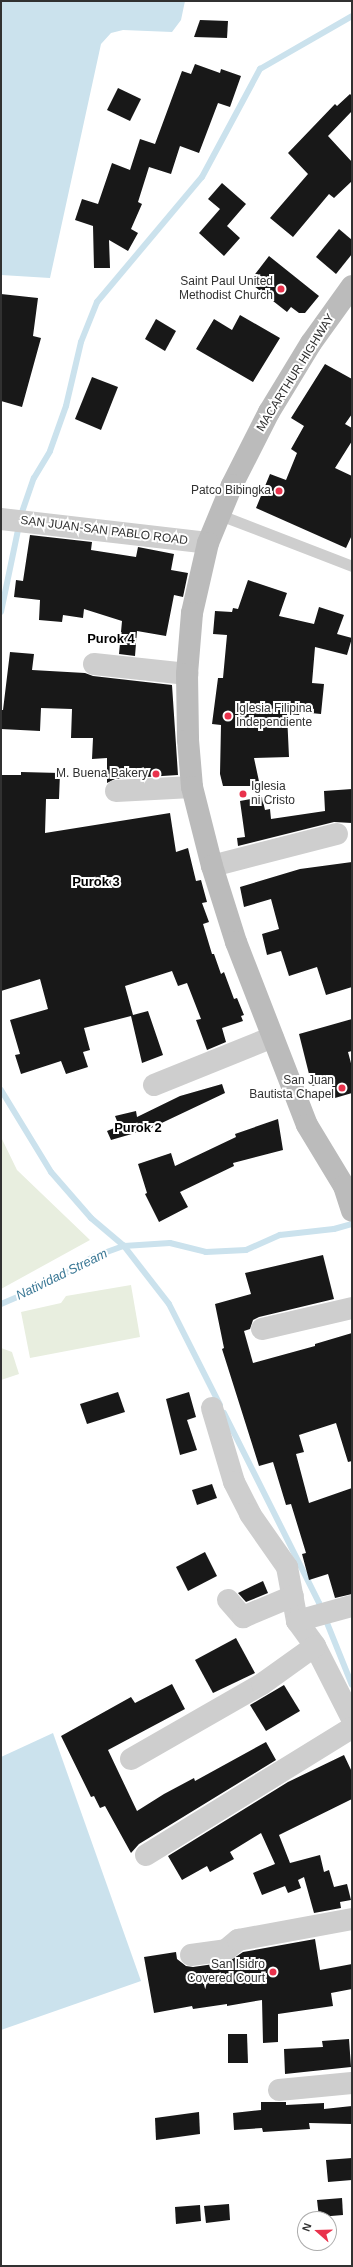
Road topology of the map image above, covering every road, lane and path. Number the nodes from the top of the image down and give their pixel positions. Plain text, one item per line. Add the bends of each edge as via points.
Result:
1 (352, 286) edge
2 (220, 515) junction
3 (1, 519) edge
4 (208, 543) junction
5 (352, 566) edge
6 (94, 664) dead end
7 (187, 674) junction
8 (192, 787) junction
9 (116, 791) dead end
10 (337, 834) dead end
11 (212, 866) junction
12 (273, 1037) junction
13 (154, 1085) dead end
14 (348, 1186) edge
15 (352, 1211) edge
16 (352, 1308) edge
17 (262, 1329) dead end
18 (212, 1408) dead end
19 (293, 1596) junction
20 (228, 1600) dead end
21 (324, 1613) edge
22 (315, 1646) junction
23 (352, 1719) edge
24 (352, 1728) edge
25 (131, 1759) dead end
26 (146, 1856) dead end
27 (352, 1919) edge
28 (192, 1955) dead end
29 (352, 2083) edge
30 (279, 2090) dead end

1 - 2 main road, MACARTHUR HIGHWAY via 311,343 269,412 232,485
2 - 4 main road, MACARTHUR HIGHWAY
2 - 5 lane
3 - 4 street, SAN JUAN-SAN PABLO ROAD
4 - 7 main road, MACARTHUR HIGHWAY via 192,614
6 - 7 street
7 - 8 main road, MACARTHUR HIGHWAY
8 - 9 street
8 - 11 main road, MACARTHUR HIGHWAY
10 - 11 street
11 - 12 main road, MACARTHUR HIGHWAY via 236,942
12 - 13 street
12 - 14 main road, MACARTHUR HIGHWAY via 307,1125
14 - 15 main road, MACARTHUR HIGHWAY
16 - 17 street
18 - 19 street via 234,1482 250,1514 287,1567
19 - 20 street via 243,1617
19 - 21 street
21 - 22 street
22 - 23 street
22 - 25 street via 262,1684
24 - 26 street
27 - 28 street via 238,1940 226,1950
29 - 30 street

